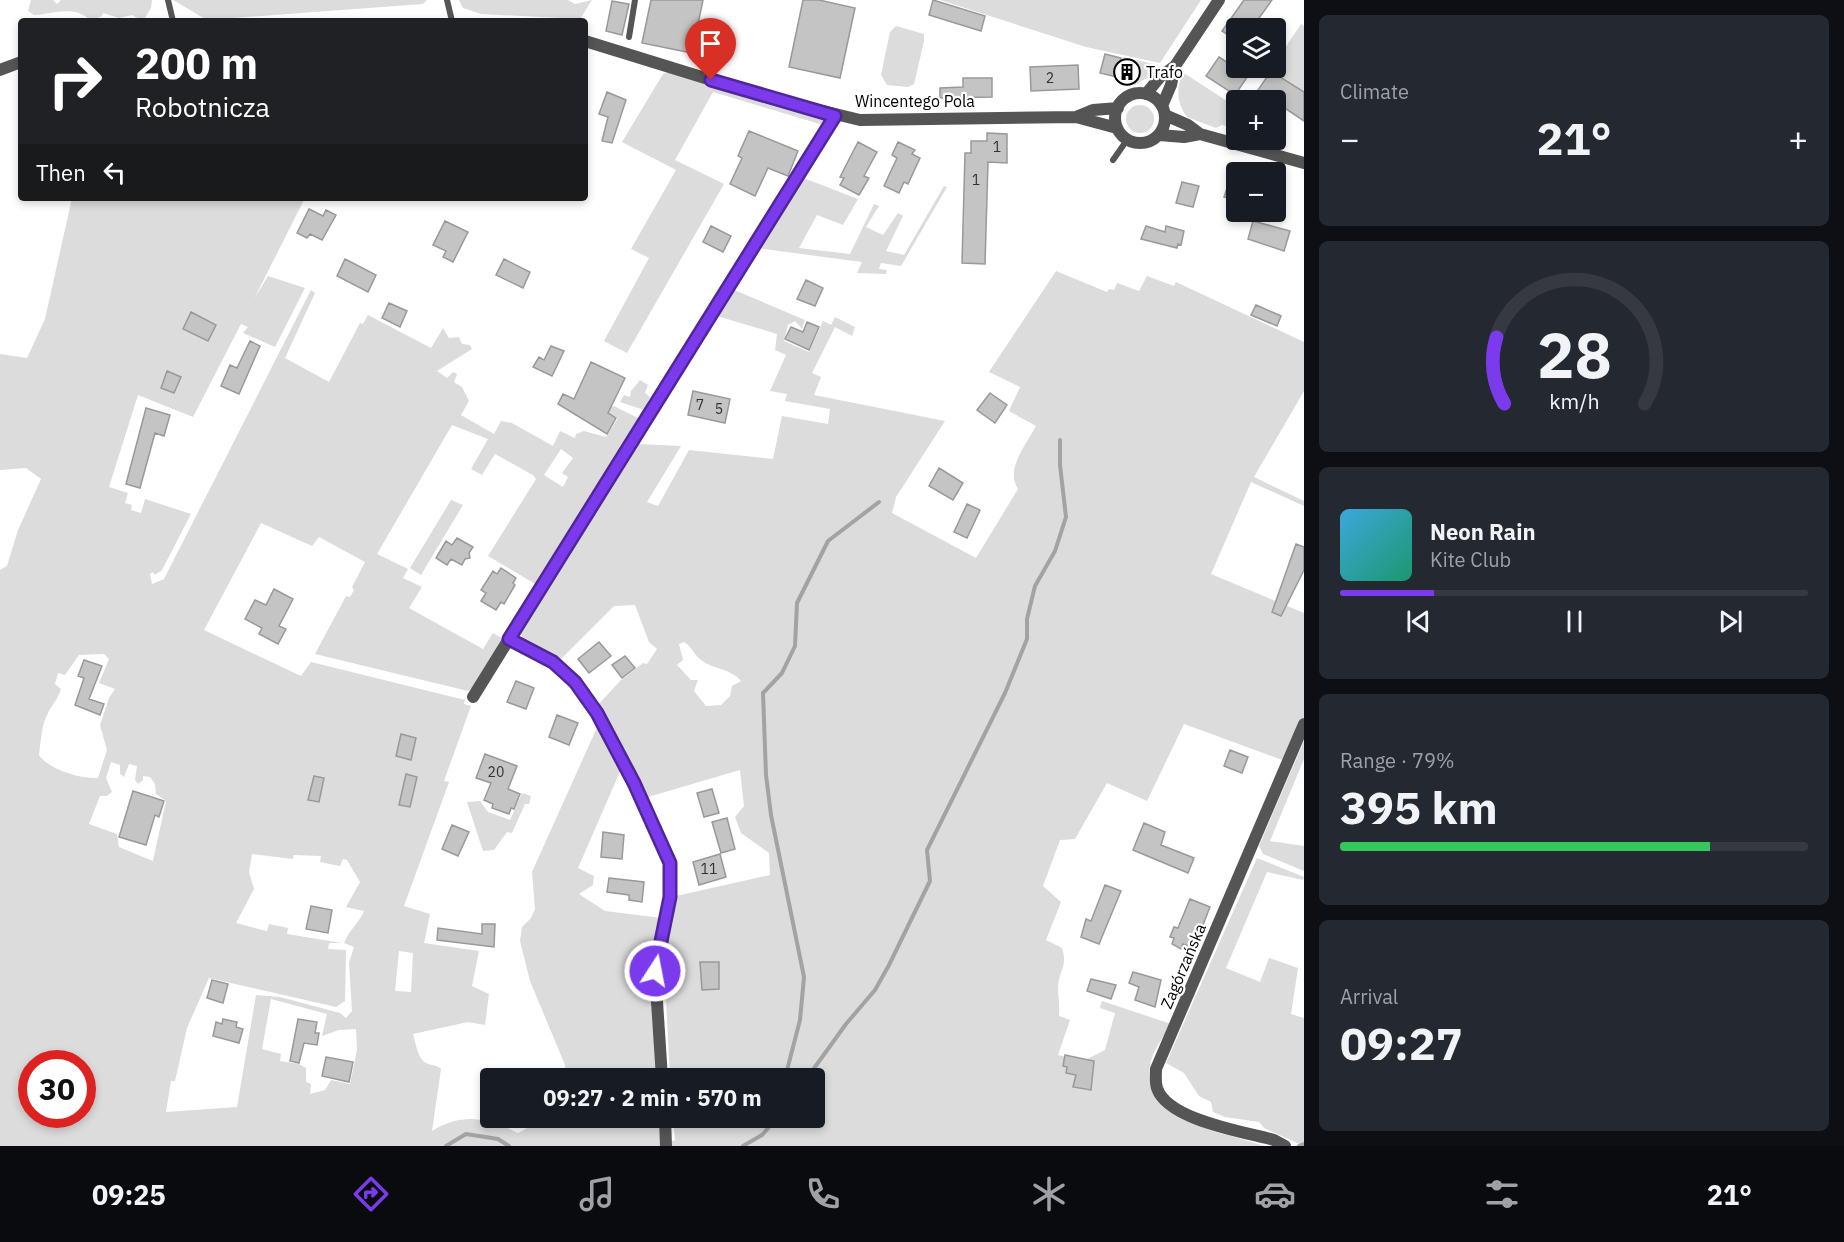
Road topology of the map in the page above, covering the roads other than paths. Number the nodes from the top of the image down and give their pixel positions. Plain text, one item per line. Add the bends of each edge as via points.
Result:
1 (168, 0) edge
2 (447, 0) edge
3 (635, 0) edge
4 (1219, 0) edge
5 (172, 18) edge
6 (451, 18) edge
7 (629, 37) dead end
8 (588, 42) edge
9 (18, 63) edge
10 (1175, 66) junction
11 (0, 70) edge
12 (1146, 94) junction
13 (1118, 108) junction
14 (1163, 111) junction
15 (835, 116) junction
16 (1076, 117) junction
17 (1117, 128) junction
18 (1200, 134) junction
19 (1159, 135) junction
20 (1127, 140) junction
21 (1113, 160) dead end
22 (1304, 163) edge
23 (509, 639) junction
24 (473, 697) dead end
25 (1304, 724) edge
26 (661, 1068) edge
27 (665, 1128) edge
28 (666, 1143) edge
29 (1283, 1145) edge

1 - 5 lane
2 - 6 lane
3 - 7 lane
4 - 10 street
8 - 15 street, Wincentego Pola
9 - 11 street
10 - 12 street
10 - 14 street
12 - 13 street via 1127,97
12 - 14 street
13 - 16 street, Wincentego Pola via 1093,110
13 - 17 street
14 - 18 street
14 - 19 street
15 - 16 street, Wincentego Pola via 860,120
15 - 23 street via 737,279
16 - 17 street, Wincentego Pola
17 - 20 street
18 - 19 street
18 - 22 street
19 - 20 street via 1147,142
20 - 21 lane
23 - 24 street
23 - 26 street via 553,662 575,682 597,713 634,783 670,863 670,897 655,971
25 - 29 street, Zagórzańska via 1156,1069 1157,1089 1171,1107
27 - 28 street

